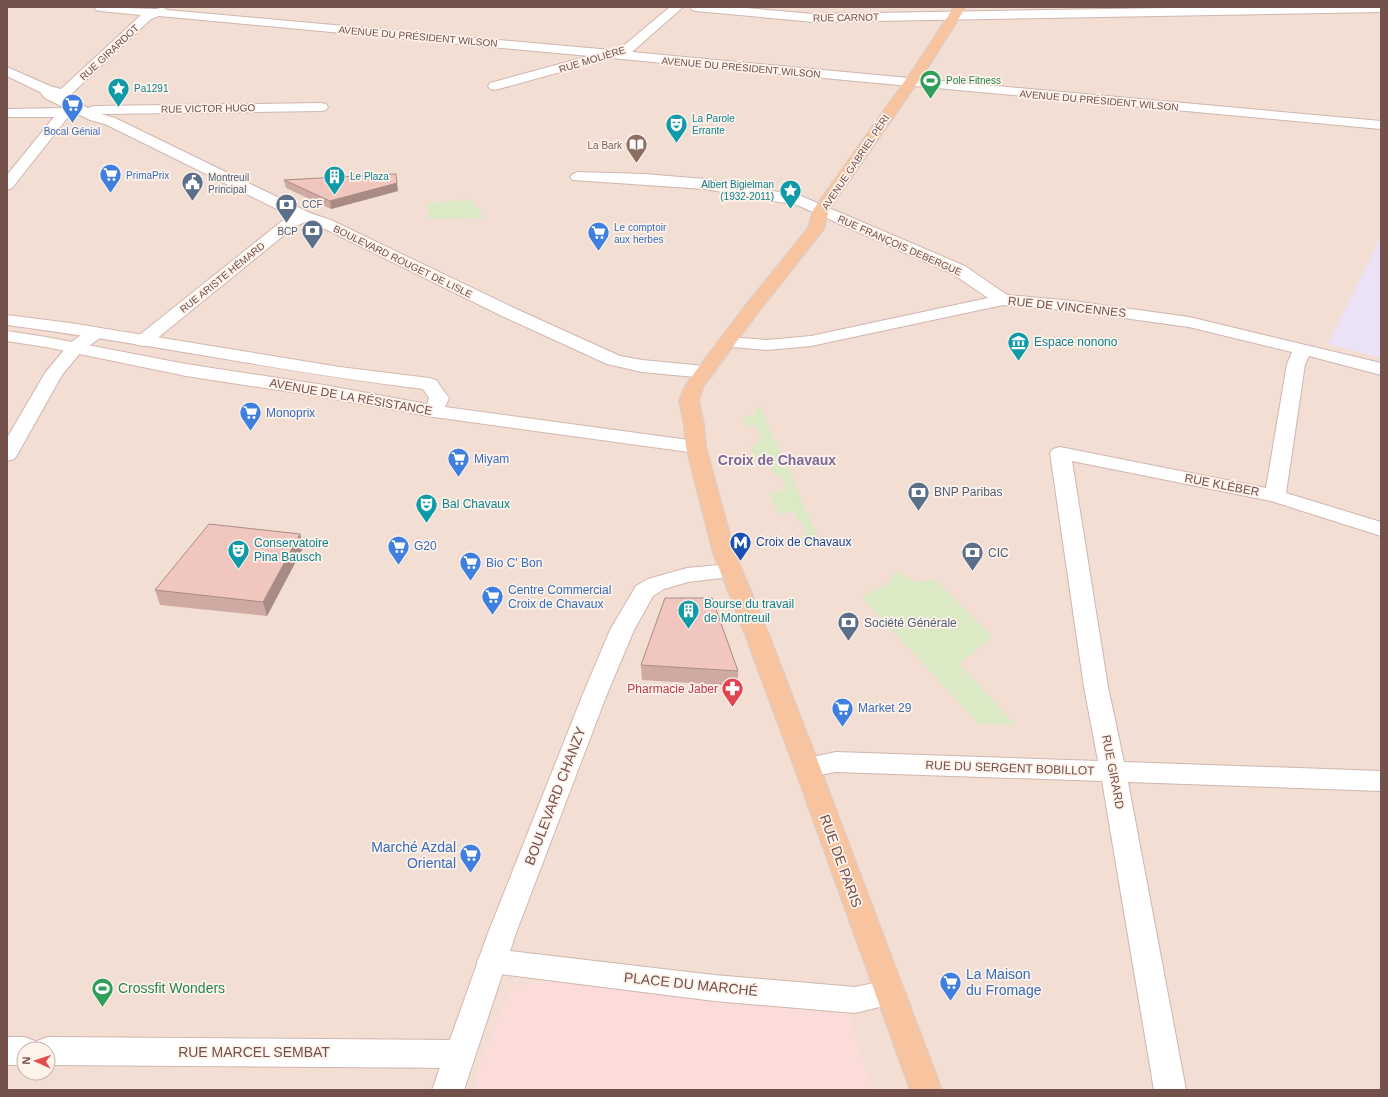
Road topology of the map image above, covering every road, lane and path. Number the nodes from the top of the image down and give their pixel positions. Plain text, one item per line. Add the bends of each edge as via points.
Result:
1 (100, 7) edge
2 (171, 7) edge
3 (676, 7) edge
4 (696, 7) edge
5 (1381, 8) edge
6 (957, 11) edge
7 (157, 12) junction
8 (612, 55) junction
9 (7, 71) edge
10 (910, 82) junction
11 (495, 86) dead end
12 (45, 89) junction
13 (63, 95) junction
14 (321, 107) dead end
15 (94, 110) junction
16 (69, 111) junction
17 (7, 113) edge
18 (110, 121) junction
19 (1381, 126) edge
20 (578, 177) dead end
21 (7, 185) edge
22 (821, 210) junction
23 (304, 216) junction
24 (1003, 300) junction
25 (7, 320) edge
26 (95, 333) junction
27 (7, 336) edge
28 (143, 341) junction
29 (727, 342) junction
30 (75, 348) junction
31 (1303, 349) junction
32 (1381, 369) edge
33 (705, 372) junction
34 (434, 411) junction
35 (696, 447) junction
36 (1060, 453) joint
37 (7, 455) edge
38 (1275, 496) junction
39 (1381, 529) edge
40 (730, 571) junction
41 (807, 767) junction
42 (1113, 772) junction
43 (1381, 781) edge
44 (492, 961) junction
45 (889, 993) junction
46 (56, 1051) edge
47 (459, 1054) junction
48 (448, 1090) edge
49 (926, 1090) edge
50 (1170, 1090) edge

1 - 7 street, AVENUE DU PRÉSIDENT WILSON
2 - 7 street
3 - 8 street, RUE MOLIÈRE via 627,50
4 - 6 street, RUE CARNOT via 814,18
5 - 6 street, RUE CARNOT
6 - 10 main road, AVENUE GABRIEL PÉRI
7 - 8 street, AVENUE DU PRÉSIDENT WILSON
7 - 13 street, RUE GIRARDOT via 147,16
8 - 10 street, AVENUE DU PRÉSIDENT WILSON
8 - 11 street, RUE MOLIÈRE
9 - 12 street, BOULEVARD ROUGET DE LISLE
10 - 19 street, AVENUE DU PRÉSIDENT WILSON
10 - 22 main road, AVENUE GABRIEL PÉRI
12 - 13 street, BOULEVARD ROUGET DE LISLE
12 - 16 street, BOULEVARD ROUGET DE LISLE
13 - 15 street, BOULEVARD ROUGET DE LISLE
14 - 15 street, RUE VICTOR HUGO
15 - 18 street, BOULEVARD ROUGET DE LISLE
16 - 17 street
16 - 18 street, BOULEVARD ROUGET DE LISLE
16 - 21 street via 62,116
18 - 23 street, BOULEVARD ROUGET DE LISLE
20 - 22 street, RUE FRANÇOIS DEBERGUE via 652,179 705,184 801,201
22 - 24 street, RUE FRANÇOIS DEBERGUE via 946,264
22 - 29 main road, AVENUE GABRIEL PÉRI via 816,229
23 - 28 street, RUE ARISTE HÉMARD via 288,224
23 - 33 street, BOULEVARD ROUGET DE LISLE via 325,223 508,312 614,360 642,366
24 - 29 street, RUE DE VINCENNES via 811,340 767,345
24 - 31 street, RUE DE VINCENNES via 1073,306 1189,322
25 - 26 street, AVENUE DE LA RÉSISTANCE
26 - 28 street, AVENUE DE LA RÉSISTANCE
26 - 30 street
27 - 30 street, AVENUE DE LA RÉSISTANCE
28 - 34 street, AVENUE DE LA RÉSISTANCE via 340,374 429,384 439,398
29 - 33 main road, AVENUE GABRIEL PÉRI
30 - 34 street, AVENUE DE LA RÉSISTANCE via 186,370
30 - 37 street via 54,373
31 - 32 street, RUE DE VINCENNES
31 - 38 street via 1296,364
33 - 35 main road, AVENUE GABRIEL PÉRI via 695,386 690,400
34 - 35 street, AVENUE DE LA RÉSISTANCE
35 - 40 main road, RUE DE PARIS
36 - 38 street, RUE KLÉBER
36 - 42 street, RUE GIRARD via 1096,687
38 - 39 street, RUE KLÉBER
40 - 41 main road, RUE DE PARIS
40 - 44 street, BOULEVARD CHANZY via 687,575 656,584 644,591 622,630 598,687
41 - 42 street, RUE DU SERGENT BOBILLOT via 836,762
41 - 45 main road, RUE DE PARIS
42 - 43 street, RUE DU SERGENT BOBILLOT
42 - 50 street, RUE GIRARD
44 - 45 street, PLACE DU MARCHÉ via 714,988 855,1000
44 - 47 street, BOULEVARD CHANZY
45 - 49 main road, RUE DE PARIS
46 - 47 street, RUE MARCEL SEMBAT
47 - 48 street, BOULEVARD CHANZY

